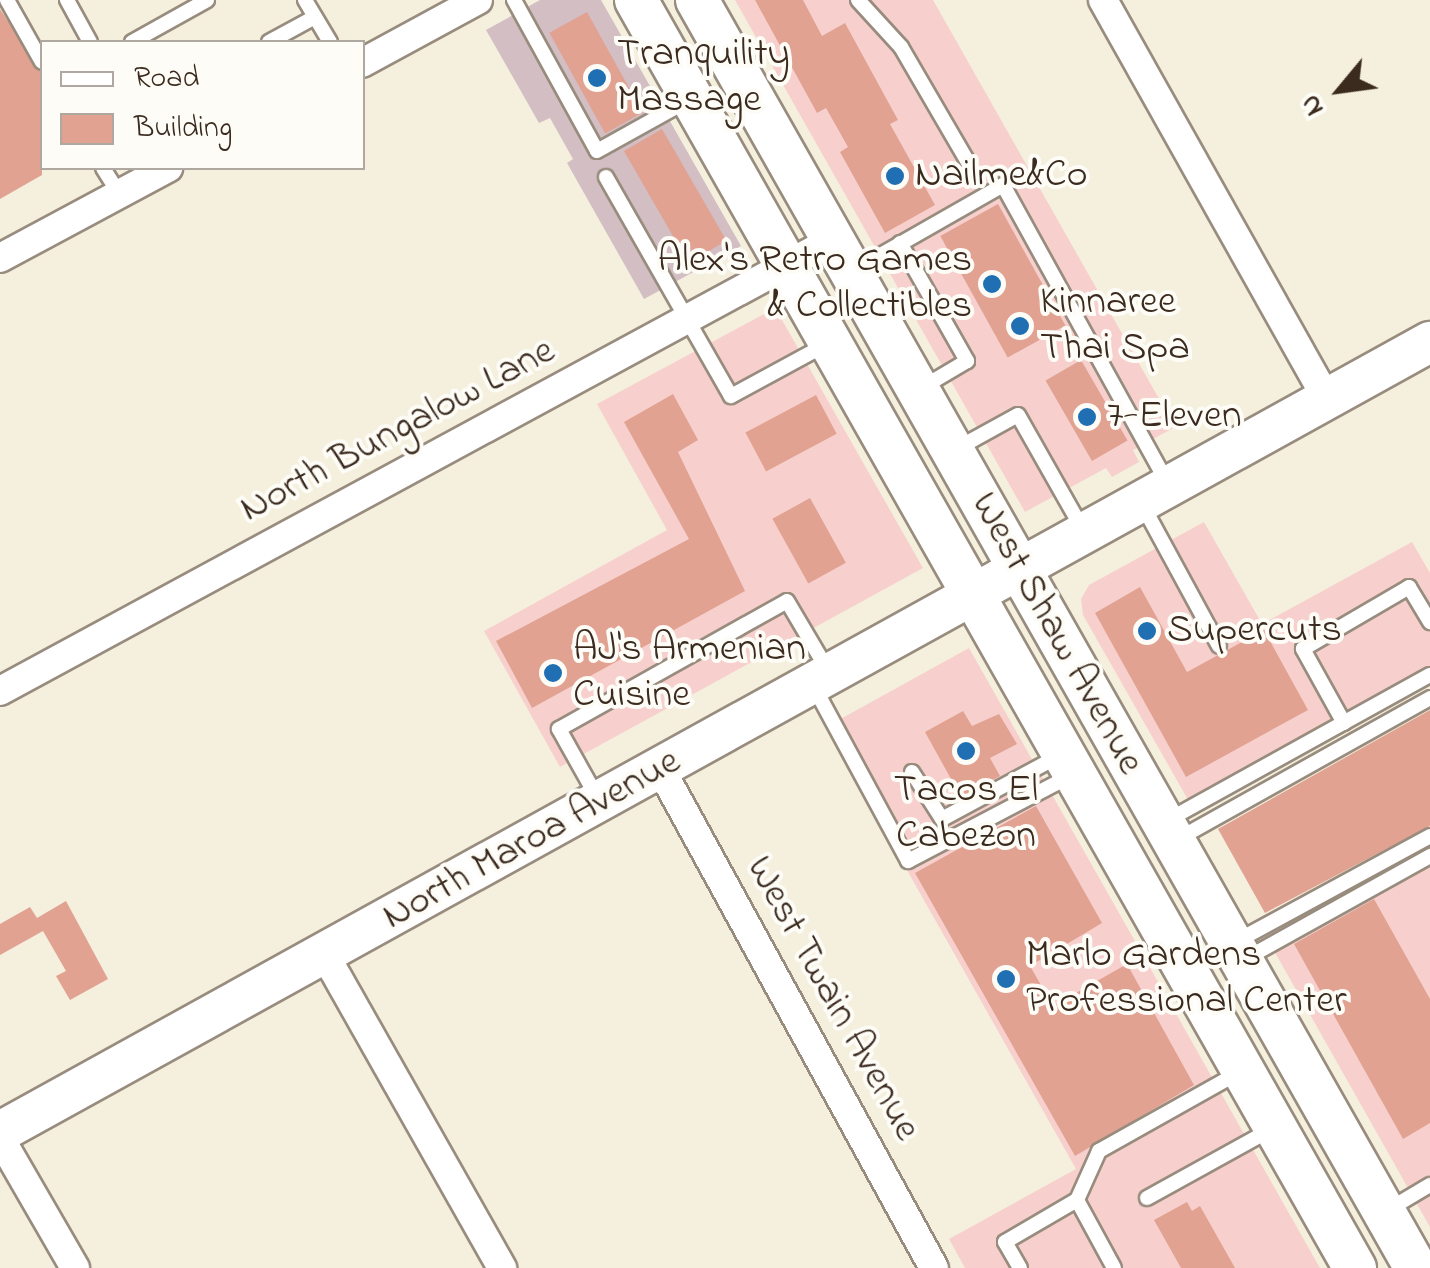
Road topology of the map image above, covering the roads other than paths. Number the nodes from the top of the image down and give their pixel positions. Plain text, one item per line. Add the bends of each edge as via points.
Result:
1 (6, 0) edge
2 (207, 0) edge
3 (305, 0) edge
4 (478, 0) edge
5 (514, 0) edge
6 (636, 0) edge
7 (697, 0) edge
8 (858, 0) edge
9 (1103, 0) edge
10 (70, 1) edge
11 (315, 17) junction
12 (89, 40) edge
13 (136, 40) edge
14 (273, 40) edge
15 (329, 40) edge
16 (40, 59) edge
17 (365, 60) edge
18 (692, 98) junction
19 (968, 162) dead end
20 (104, 170) edge
21 (161, 170) edge
22 (606, 177) dead end
23 (119, 194) junction
24 (900, 243) junction
25 (842, 256) junction
26 (0, 258) edge
27 (788, 266) junction
28 (687, 320) junction
29 (830, 342) junction
30 (1430, 342) edge
31 (918, 390) junction
32 (1325, 396) junction
33 (953, 451) junction
34 (1155, 493) junction
35 (1084, 533) junction
36 (1020, 570) junction
37 (974, 596) junction
38 (1430, 622) edge
39 (1219, 646) dead end
40 (1430, 675) edge
41 (821, 679) junction
42 (0, 691) edge
43 (1430, 698) edge
44 (1344, 723) junction
45 (1070, 763) junction
46 (660, 768) junction
47 (912, 772) dead end
48 (600, 802) junction
49 (1169, 832) junction
50 (1430, 836) edge
51 (1430, 856) edge
52 (1237, 952) junction
53 (325, 955) junction
54 (1243, 1070) junction
55 (1275, 1128) junction
56 (0, 1135) edge
57 (1430, 1185) edge
58 (1148, 1198) dead end
59 (1077, 1200) junction
60 (1384, 1212) junction
61 (1344, 1265) edge
62 (75, 1268) edge
63 (502, 1268) edge
64 (934, 1268) edge
65 (1020, 1268) edge
66 (1114, 1268) edge
67 (1416, 1268) edge

1 - 16 lane
2 - 13 lane
3 - 11 lane
4 - 17 street
5 - 18 lane via 597,151
6 - 18 main road, West Shaw Avenue
7 - 25 main road, West Shaw Avenue
8 - 19 lane via 900,47
9 - 32 street
10 - 12 lane
11 - 14 lane
11 - 15 lane
18 - 27 main road, West Shaw Avenue
20 - 23 lane
21 - 23 street
22 - 28 lane
23 - 26 street
24 - 25 lane
24 - 31 lane via 966,361
24 - 34 lane via 1003,185
25 - 27 street, North Bungalow Lane
25 - 31 main road, West Shaw Avenue
27 - 28 street, North Bungalow Lane
27 - 29 main road, West Shaw Avenue
28 - 29 lane via 731,396
28 - 42 street, North Bungalow Lane
29 - 37 main road, West Shaw Avenue
30 - 32 main road, North Maroa Avenue
31 - 33 main road, West Shaw Avenue
32 - 34 main road, North Maroa Avenue
33 - 35 lane via 1018,415
33 - 36 main road, West Shaw Avenue
34 - 35 main road, North Maroa Avenue
34 - 39 lane
35 - 36 main road, North Maroa Avenue
36 - 37 main road, North Maroa Avenue
36 - 49 main road, West Shaw Avenue
37 - 41 main road, North Maroa Avenue
37 - 45 main road, West Shaw Avenue
38 - 44 lane via 1409,587 1303,649
40 - 44 lane
41 - 45 lane via 908,861
41 - 46 main road, North Maroa Avenue
41 - 48 lane via 786,600 559,729
43 - 49 lane
44 - 49 lane
45 - 47 lane via 942,819
45 - 54 main road, West Shaw Avenue
46 - 48 main road, North Maroa Avenue
46 - 64 street, West Twain Avenue
48 - 53 main road, North Maroa Avenue
49 - 52 main road, West Shaw Avenue
50 - 52 lane
51 - 52 lane
52 - 60 main road, West Shaw Avenue
53 - 56 main road, North Maroa Avenue
53 - 63 street
54 - 55 main road, West Shaw Avenue
54 - 59 lane via 1098,1151
55 - 58 lane
55 - 61 main road, West Shaw Avenue
56 - 62 street
57 - 60 lane
59 - 65 lane via 1006,1242
59 - 66 lane
60 - 67 main road, West Shaw Avenue

